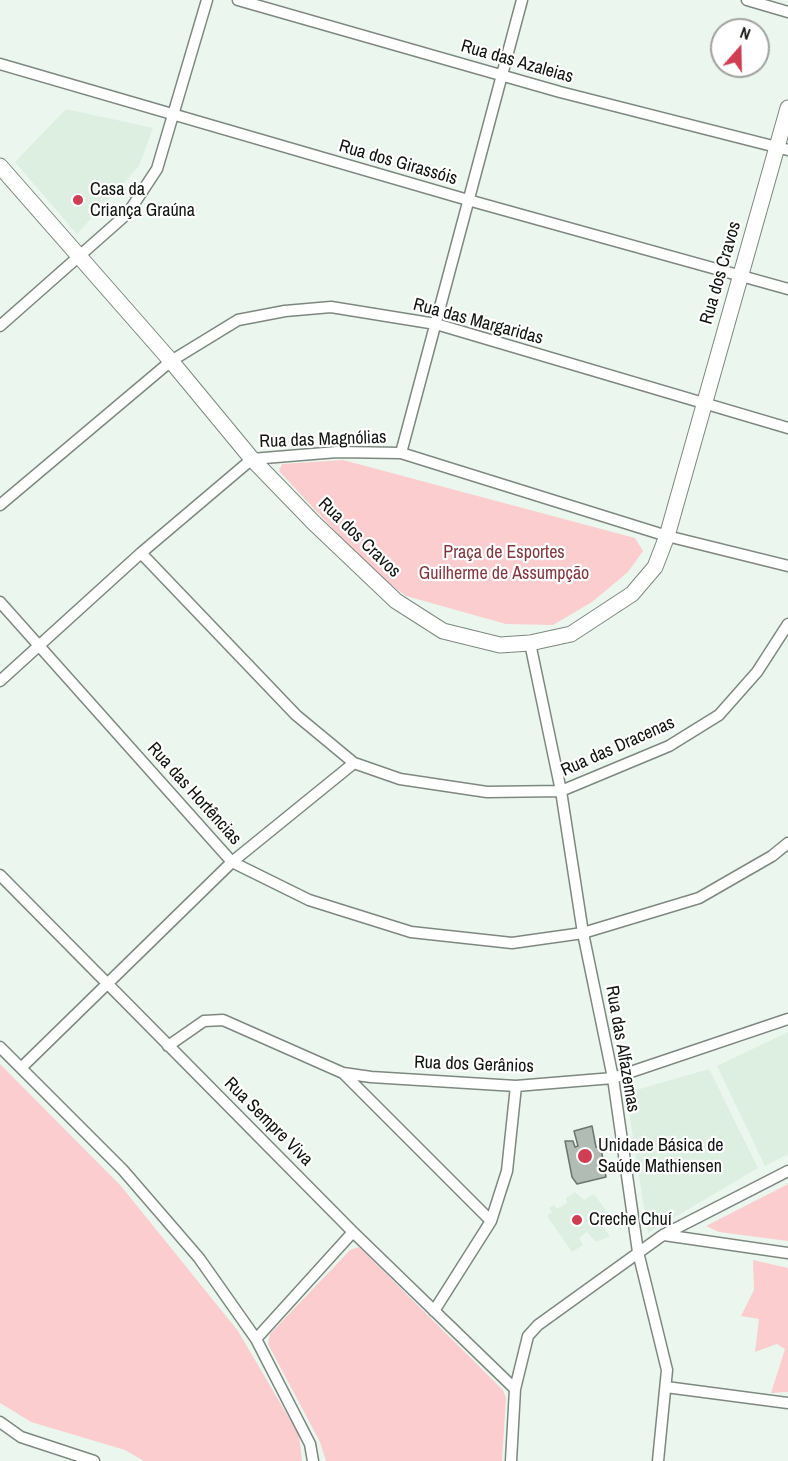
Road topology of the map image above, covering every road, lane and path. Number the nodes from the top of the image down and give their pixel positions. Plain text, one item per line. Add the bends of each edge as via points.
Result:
1 (207, 0) edge
2 (238, 0) edge
3 (522, 0) edge
4 (747, 0) edge
5 (788, 12) edge
6 (0, 64) edge
7 (502, 74) junction
8 (788, 108) edge
9 (175, 115) junction
10 (782, 148) edge
11 (0, 166) edge
12 (468, 200) junction
13 (80, 258) junction
14 (741, 276) junction
15 (788, 289) edge
16 (436, 324) junction
17 (0, 326) edge
18 (171, 361) junction
19 (704, 404) junction
20 (788, 428) edge
21 (401, 453) junction
22 (252, 459) junction
23 (0, 505) edge
24 (667, 536) junction
25 (141, 553) junction
26 (788, 566) edge
27 (0, 602) edge
28 (788, 624) edge
29 (530, 643) junction
30 (39, 645) junction
31 (0, 681) edge
32 (354, 763) junction
33 (561, 791) junction
34 (788, 843) edge
35 (232, 862) junction
36 (0, 875) edge
37 (583, 933) junction
38 (107, 982) junction
39 (788, 1019) edge
40 (168, 1046) junction
41 (0, 1047) edge
42 (21, 1068) junction
43 (343, 1072) junction
44 (613, 1078) junction
45 (516, 1086) junction
46 (788, 1171) edge
47 (491, 1221) junction
48 (353, 1232) junction
49 (663, 1235) junction
50 (638, 1252) junction
51 (788, 1252) edge
52 (435, 1311) junction
53 (256, 1339) junction
54 (666, 1387) junction
55 (515, 1389) junction
56 (788, 1403) edge
57 (0, 1422) edge
58 (94, 1461) edge
59 (313, 1461) edge
60 (511, 1461) edge
61 (658, 1461) edge

1 - 9 street
2 - 7 street, Rua das Azaleias
3 - 7 street
4 - 5 street
6 - 9 street, Rua dos Girassóis
7 - 10 street, Rua das Azaleias
7 - 12 street
8 - 10 street, Rua dos Cravos
9 - 12 street, Rua dos Girassóis
9 - 13 street via 157,170 128,213
10 - 14 street, Rua dos Cravos
11 - 13 street, Rua dos Cravos
12 - 14 street, Rua dos Girassóis
12 - 16 street
13 - 17 street
13 - 18 street, Rua dos Cravos
14 - 15 street, Rua dos Girassóis
14 - 19 street, Rua dos Cravos
16 - 18 street, Rua das Margaridas via 331,307 285,311 238,320
16 - 19 street, Rua das Margaridas
16 - 21 street
18 - 22 street, Rua dos Cravos
18 - 23 street, Rua das Margaridas
19 - 20 street, Rua das Margaridas
19 - 24 street, Rua dos Cravos
21 - 22 street, Rua das Magnólias via 337,452
21 - 24 street, Rua das Magnólias
22 - 25 street, Rua das Magnólias
22 - 29 street, Rua dos Cravos via 396,601 443,631 500,645
24 - 26 street, Rua das Magnólias
24 - 29 street, Rua dos Cravos via 655,567 632,594 571,634
25 - 30 street, Rua das Magnólias
25 - 32 street, Rua das Dracenas via 296,715
27 - 30 street, Rua das Hortências
28 - 33 street, Rua das Dracenas via 757,672 719,715 669,746
29 - 33 street, Rua das Alfazemas
30 - 31 street, Rua das Magnólias
30 - 35 street, Rua das Hortências
32 - 33 street, Rua das Dracenas via 400,779 487,792
32 - 35 street
33 - 37 street, Rua das Alfazemas
34 - 37 street, Rua das Hortências via 699,898
35 - 37 street, Rua das Hortências via 309,900 411,932 512,943
35 - 38 street
36 - 38 street, Rua Sempre Viva
37 - 44 street, Rua das Alfazemas
38 - 40 street, Rua Sempre Viva
38 - 42 street
39 - 44 street, Rua dos Gerânios
40 - 43 street, Rua dos Gerânios via 204,1021 223,1020
40 - 48 street, Rua Sempre Viva
41 - 42 street
42 - 53 street via 123,1170 199,1258
43 - 45 street, Rua dos Gerânios
43 - 47 street
44 - 45 street, Rua dos Gerânios
44 - 50 street, Rua das Alfazemas
45 - 47 street via 507,1171
46 - 49 street
47 - 52 street
48 - 52 street, Rua Sempre Viva
48 - 53 street
49 - 50 street
49 - 51 street
50 - 54 street, Rua das Alfazemas via 668,1370
50 - 55 street via 549,1316 528,1336
52 - 55 street, Rua Sempre Viva
53 - 59 street via 310,1444
54 - 56 street
54 - 61 street, Rua das Alfazemas
55 - 60 street
57 - 58 street via 21,1437

